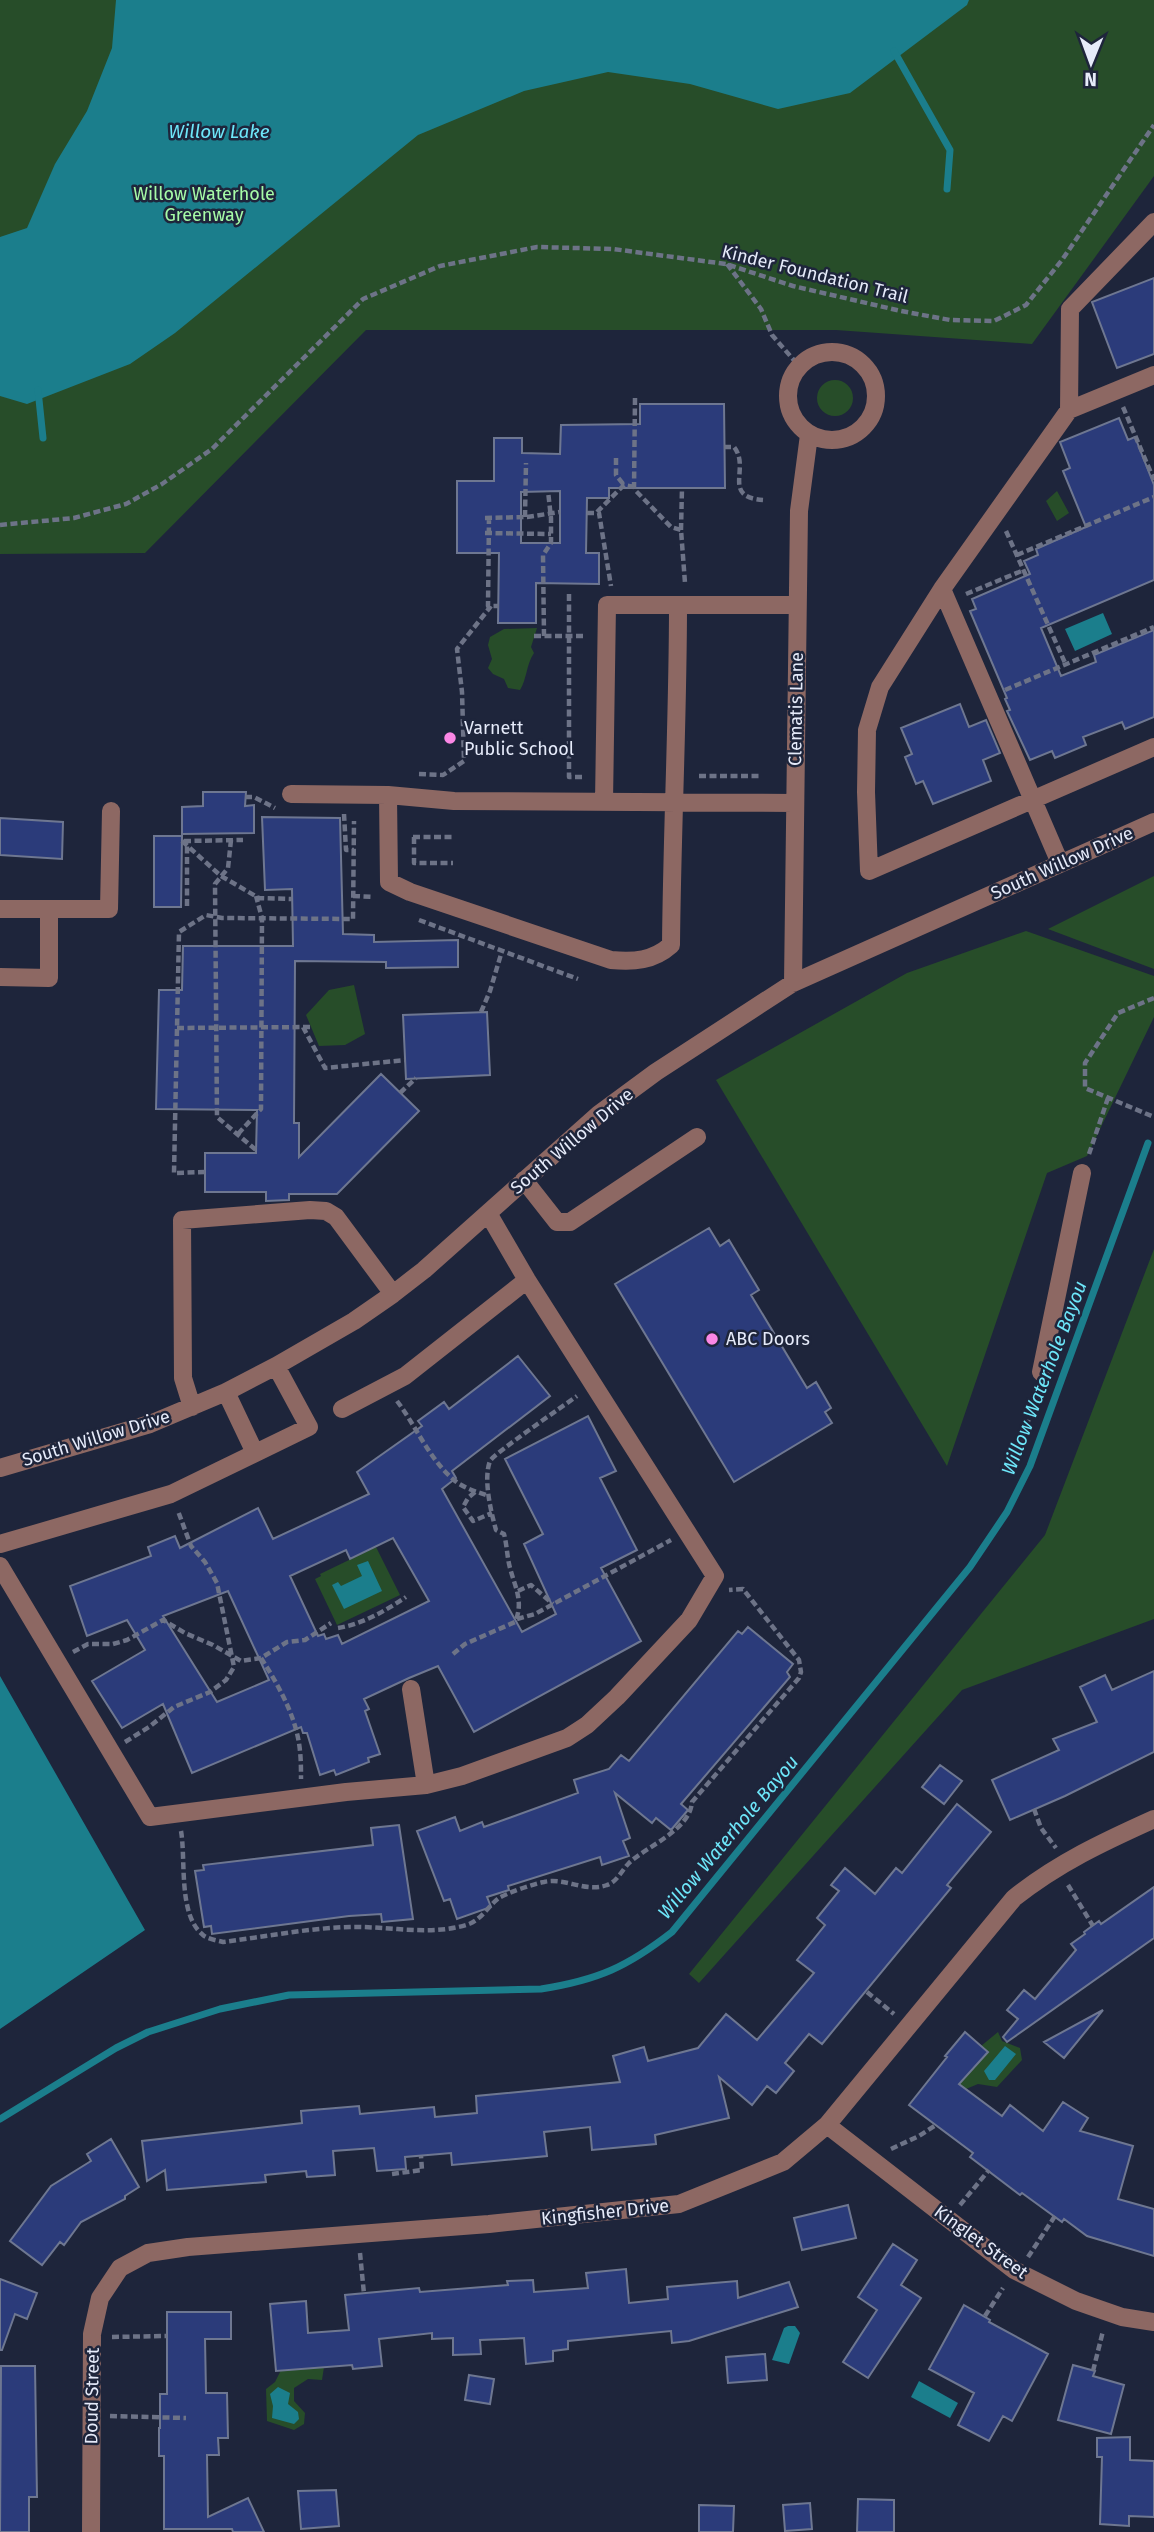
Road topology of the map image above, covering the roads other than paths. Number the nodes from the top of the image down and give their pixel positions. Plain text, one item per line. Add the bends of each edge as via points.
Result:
1 (1154, 222) edge
2 (1154, 376) edge
3 (1069, 410) junction
4 (809, 435) junction
5 (945, 595) junction
6 (678, 605) junction
7 (797, 605) junction
8 (1154, 747) edge
9 (291, 794) dead end
10 (388, 795) junction
11 (1033, 801) junction
12 (604, 802) junction
13 (672, 802) junction
14 (795, 803) junction
15 (111, 811) dead end
16 (1154, 822) edge
17 (1060, 863) junction
18 (0, 909) edge
19 (49, 909) junction
20 (0, 977) edge
21 (793, 983) junction
22 (697, 1137) dead end
23 (1082, 1173) road end
24 (524, 1181) junction
25 (488, 1213) junction
26 (527, 1280) junction
27 (393, 1294) junction
28 (276, 1366) junction
29 (1041, 1372) road end
30 (226, 1392) junction
31 (192, 1407) junction
32 (342, 1409) dead end
33 (255, 1453) junction
34 (0, 1468) edge
35 (0, 1544) edge
36 (0, 1566) edge
37 (411, 1689) dead end
38 (426, 1785) junction
39 (1154, 1819) edge
40 (827, 2125) junction
41 (120, 2268) joint
42 (1154, 2322) edge
43 (91, 2532) edge

1 - 3 street via 1070,309
2 - 3 street
3 - 5 street via 997,511
4 - 4 street via 795,422 787,403 789,383 799,366 816,355 835,351 855,357 874,379 877,394 869,423 842,440 825,441
4 - 7 street, Clematis Lane via 799,511
5 - 11 street
5 - 11 street via 880,687 867,730 869,871
6 - 7 street
6 - 12 street via 607,605
6 - 13 street via 677,762
7 - 14 street, Clematis Lane
8 - 11 street
9 - 10 street
10 - 12 street via 454,801
10 - 13 street via 389,882 592,955 633,962 662,953 671,945
11 - 17 street
12 - 13 street
13 - 14 street
14 - 21 street, Clematis Lane
15 - 19 street via 109,909
16 - 17 street, South Willow Drive
17 - 21 street, South Willow Drive
18 - 19 street
19 - 20 street via 49,978
21 - 24 street, South Willow Drive via 647,1079
22 - 24 street via 569,1222 557,1222
23 - 29 street
24 - 25 street, South Willow Drive
25 - 26 street
25 - 27 street, South Willow Drive
26 - 32 street via 405,1376
26 - 38 street via 715,1577 690,1620 587,1725 567,1738
27 - 28 street, South Willow Drive
27 - 31 street via 336,1217 326,1211 182,1220 183,1378
28 - 30 street, South Willow Drive
28 - 33 street via 309,1427
30 - 31 street, South Willow Drive
30 - 33 street
31 - 34 street, South Willow Drive via 98,1441
33 - 35 street via 171,1494
36 - 38 street via 149,1816
37 - 38 street
39 - 40 street, Kingfisher Drive via 1084,1851 1014,1898
40 - 41 street, Kingfisher Drive via 783,2162 678,2204 188,2247 148,2253
40 - 42 street, Kinglet Street via 1016,2271 1076,2301
41 - 43 street, Doud Street via 100,2298 92,2337

